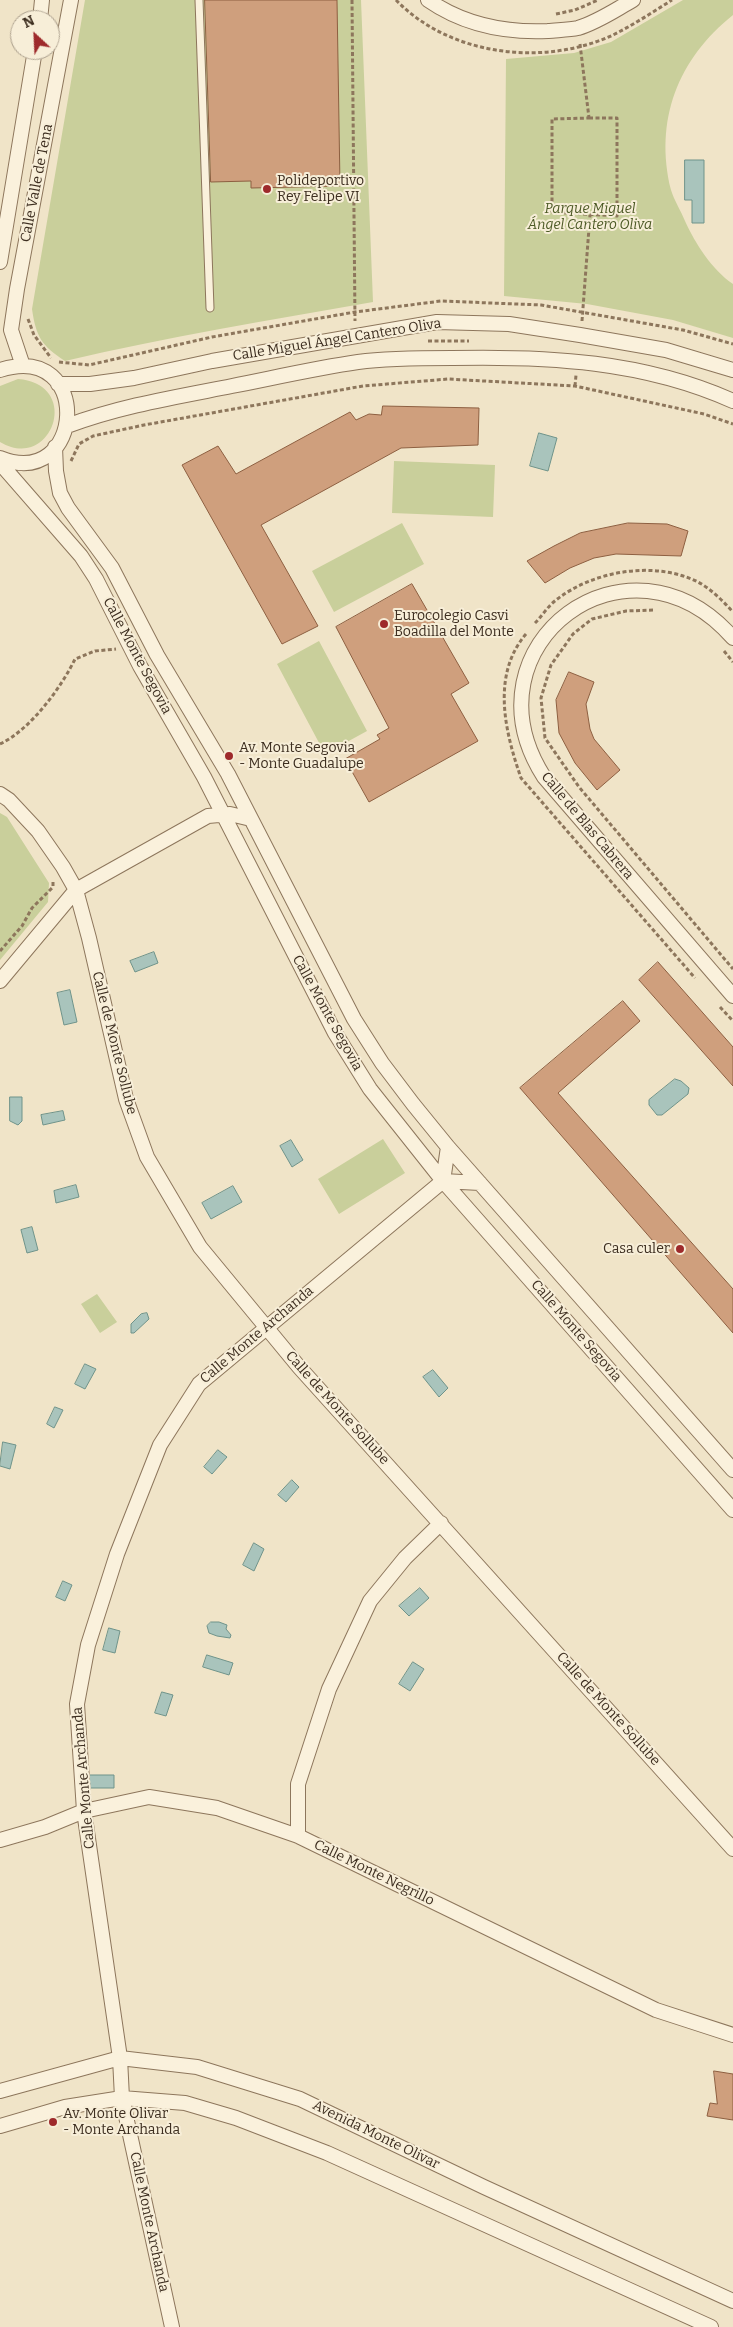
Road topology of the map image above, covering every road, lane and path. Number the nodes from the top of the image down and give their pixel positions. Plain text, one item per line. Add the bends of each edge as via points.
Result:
1 (71, 0) edge
2 (199, 0) edge
3 (352, 0) edge
4 (428, 0) edge
5 (598, 0) edge
6 (633, 0) edge
7 (575, 10) junction
8 (555, 14) dead end
9 (577, 28) junction
10 (33, 60) edge
11 (589, 118) junction
12 (590, 215) junction
13 (0, 262) edge
14 (210, 308) dead end
15 (355, 335) junction
16 (580, 335) junction
17 (576, 360) junction
18 (358, 362) junction
19 (23, 366) junction
20 (0, 370) edge
21 (733, 370) edge
22 (58, 384) junction
23 (363, 386) junction
24 (575, 386) junction
25 (733, 402) edge
26 (733, 424) edge
27 (67, 426) junction
28 (55, 447) junction
29 (0, 458) edge
30 (0, 463) edge
31 (71, 463) dead end
32 (657, 610) dead end
33 (733, 612) edge
34 (733, 638) edge
35 (130, 645) junction
36 (723, 650) dead end
37 (733, 662) edge
38 (0, 744) edge
39 (228, 774) junction
40 (0, 794) edge
41 (220, 808) junction
42 (251, 819) junction
43 (61, 864) junction
44 (76, 890) junction
45 (0, 951) edge
46 (733, 969) edge
47 (0, 981) edge
48 (701, 985) dead end
49 (733, 996) edge
50 (714, 1000) dead end
51 (733, 1021) edge
52 (448, 1147) junction
53 (443, 1181) junction
54 (480, 1183) junction
55 (266, 1326) junction
56 (733, 1470) edge
57 (733, 1510) edge
58 (441, 1523) junction
59 (84, 1811) junction
60 (298, 1836) junction
61 (0, 1840) edge
62 (733, 1849) edge
63 (733, 2035) edge
64 (120, 2058) junction
65 (0, 2092) edge
66 (122, 2098) junction
67 (0, 2126) edge
68 (733, 2301) edge
69 (172, 2327) edge
70 (711, 2327) edge

1 - 19 street, Calle Valle de Tena via 17,288 12,330
2 - 14 lane
3 - 15 path
4 - 9 street via 445,12 482,26 521,32
5 - 7 path
6 - 9 street via 600,20
7 - 8 path
7 - 9 path
9 - 11 path
10 - 13 street, Calle Valle de Tena
11 - 12 path via 618,118 617,216
11 - 12 path via 552,120 552,212
12 - 16 path
15 - 16 street, Calle Miguel Ángel Cantero Oliva via 437,322 509,324
15 - 22 street, Calle Miguel Ángel Cantero Oliva via 134,378 90,384
16 - 21 street, Calle Miguel Ángel Cantero Oliva via 666,350
17 - 18 street, Calle Miguel Ángel Cantero Oliva via 508,357
17 - 24 path
17 - 25 street, Calle Miguel Ángel Cantero Oliva via 662,377
18 - 23 path
18 - 27 street, Calle Miguel Ángel Cantero Oliva via 140,404
19 - 20 street
19 - 22 street via 42,371
22 - 27 street via 68,404
23 - 24 path via 448,379
23 - 31 path via 93,436 78,444
24 - 26 path via 704,414
27 - 28 street
28 - 29 street via 25,462
28 - 39 street, Calle Monte Segovia via 60,493 112,568 157,655
30 - 35 street, Calle Monte Segovia via 81,556
32 - 46 path via 626,610 592,619 573,634 551,665 541,698 545,738 579,787
33 - 48 path via 698,582 662,571 596,577 555,600 514,652 506,682 504,710 509,745 521,778
34 - 49 street, Calle de Blas Cabrera via 709,613 679,597 647,590 614,592 575,608 544,636 528,666 521,698 528,748 544,777
35 - 38 path via 95,651 75,659 50,699 12,738
35 - 41 street, Calle Monte Segovia
36 - 37 path
39 - 41 street
39 - 42 street, Calle Monte Segovia
40 - 43 street, Calle de Monte Sollube via 38,832
41 - 42 street
41 - 44 street
41 - 53 street, Calle Monte Segovia via 335,1033 370,1089
42 - 52 street, Calle Monte Segovia via 354,1019 402,1090
43 - 44 street, Calle de Monte Sollube
43 - 45 path via 53,876 53,887 32,908 22,926
44 - 47 street
44 - 55 street, Calle de Monte Sollube via 126,1098 146,1157 200,1247
50 - 51 path
52 - 53 street
52 - 54 street, Calle Monte Segovia
53 - 54 street
53 - 55 street, Calle Monte Archanda
53 - 57 street, Calle Monte Segovia
54 - 56 street, Calle Monte Segovia
55 - 58 street, Calle de Monte Sollube via 299,1367
55 - 59 street, Calle Monte Archanda via 199,1384 160,1444 117,1554 88,1645 77,1704
58 - 60 street via 405,1558 370,1601 329,1689 298,1784
58 - 62 street, Calle de Monte Sollube
59 - 60 street, Calle Monte Negrillo via 149,1797 217,1808
59 - 61 street, Calle Monte Negrillo
59 - 64 street, Calle Monte Archanda
60 - 63 street, Calle Monte Negrillo via 656,2010
64 - 65 street, Avenida Monte Olivar
64 - 66 street, Calle Monte Archanda
64 - 68 street, Avenida Monte Olivar via 197,2067 300,2098 484,2188
66 - 67 street via 65,2106
66 - 69 street, Calle Monte Archanda
66 - 70 street via 185,2103 236,2118 327,2153

